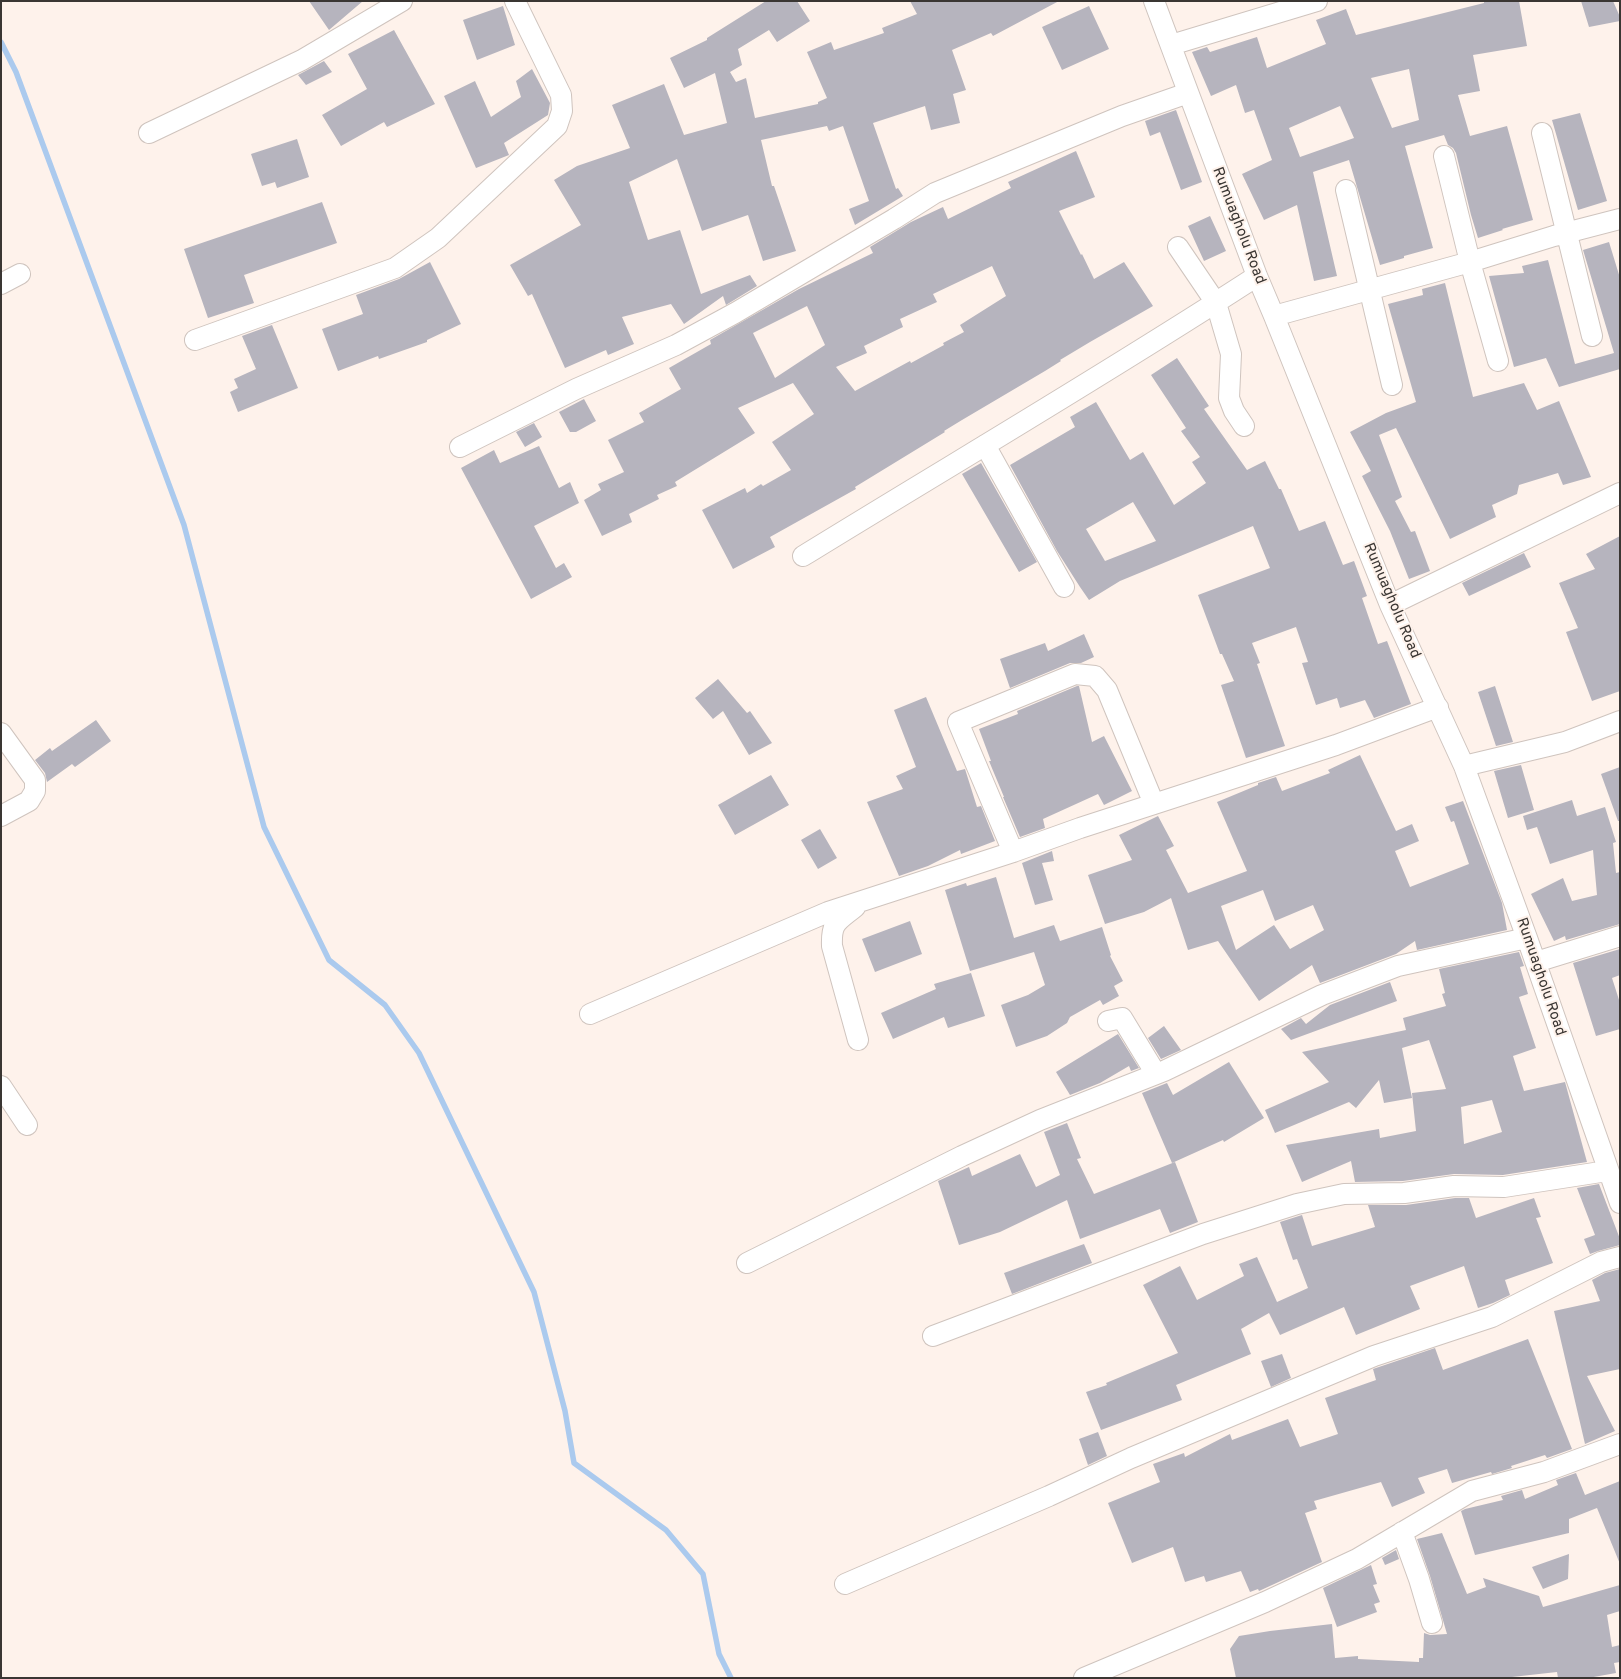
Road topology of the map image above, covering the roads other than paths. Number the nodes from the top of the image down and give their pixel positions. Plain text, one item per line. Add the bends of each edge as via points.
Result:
1 (402, 1) edge
2 (515, 1) edge
3 (1154, 1) edge
4 (1316, 1) edge
5 (1171, 45) junction
6 (1188, 94) junction
7 (149, 133) dead end
8 (1542, 133) dead end
9 (1444, 156) dead end
10 (1346, 190) dead end
11 (1620, 219) edge
12 (1567, 232) junction
13 (1178, 247) dead end
14 (1470, 262) junction
15 (20, 274) dead end
16 (1257, 276) junction
17 (1, 284) edge
18 (1370, 289) junction
19 (1216, 303) junction
20 (1274, 316) junction
21 (1592, 336) dead end
22 (194, 340) dead end
23 (1498, 361) dead end
24 (1392, 385) dead end
25 (1244, 426) dead end
26 (985, 445) junction
27 (460, 447) dead end
28 (1620, 493) edge
29 (803, 556) dead end
30 (1064, 587) dead end
31 (1390, 605) junction
32 (1438, 707) junction
33 (1620, 721) edge
34 (1, 733) edge
35 (1464, 766) junction
36 (1154, 804) junction
37 (1, 816) edge
38 (1013, 852) junction
39 (862, 901) junction
40 (1620, 936) edge
41 (1527, 938) junction
42 (1536, 962) junction
43 (590, 1014) dead end
44 (1108, 1021) dead end
45 (858, 1040) dead end
46 (1156, 1074) junction
47 (1, 1086) edge
48 (27, 1125) dead end
49 (1607, 1171) junction
50 (1620, 1203) edge
51 (1620, 1256) edge
52 (747, 1263) dead end
53 (933, 1336) dead end
54 (1620, 1444) edge
55 (1402, 1532) junction
56 (845, 1584) dead end
57 (1432, 1623) dead end
58 (1084, 1678) edge

1 - 7 street via 302,60
2 - 22 street via 562,95 558,126 438,238 395,268
3 - 5 street, Rumuagholu Road
4 - 5 street
5 - 6 street, Rumuagholu Road
6 - 16 street, Rumuagholu Road
6 - 27 street via 1122,116 934,193 676,345 576,389
8 - 12 street
9 - 14 street
10 - 18 street
11 - 12 street
12 - 14 street
12 - 21 street
13 - 19 street
14 - 18 street
14 - 23 street
15 - 17 street
16 - 19 street
16 - 20 street, Rumuagholu Road
18 - 20 street
18 - 24 street
19 - 25 street via 1231,354 1229,398
19 - 26 street
20 - 31 street, Rumuagholu Road
26 - 29 street
26 - 30 street
28 - 31 street
31 - 32 street, Rumuagholu Road
32 - 35 street, Rumuagholu Road
32 - 36 street via 1336,745
33 - 35 street via 1565,742
34 - 37 street via 35,780 35,791 29,801
35 - 41 street, Rumuagholu Road
36 - 38 street
36 - 38 street via 1107,690 1095,676 1075,674 958,722
38 - 39 street
39 - 43 street via 828,912
39 - 45 street via 834,924 832,932 832,946
40 - 42 street
41 - 42 street, Rumuagholu Road
41 - 46 street via 1398,966 1322,995
42 - 49 street, Rumuagholu Road
44 - 46 street via 1122,1018
46 - 52 street via 1040,1120
47 - 48 street
49 - 50 street, Rumuagholu Road
49 - 53 street via 1504,1187 1454,1186 1404,1193 1344,1194 1297,1204 1203,1234
51 - 56 street via 1601,1262 1492,1317 1374,1356 1131,1458
54 - 55 street via 1544,1472 1472,1491
55 - 57 street
55 - 58 street via 1357,1559 1265,1602

